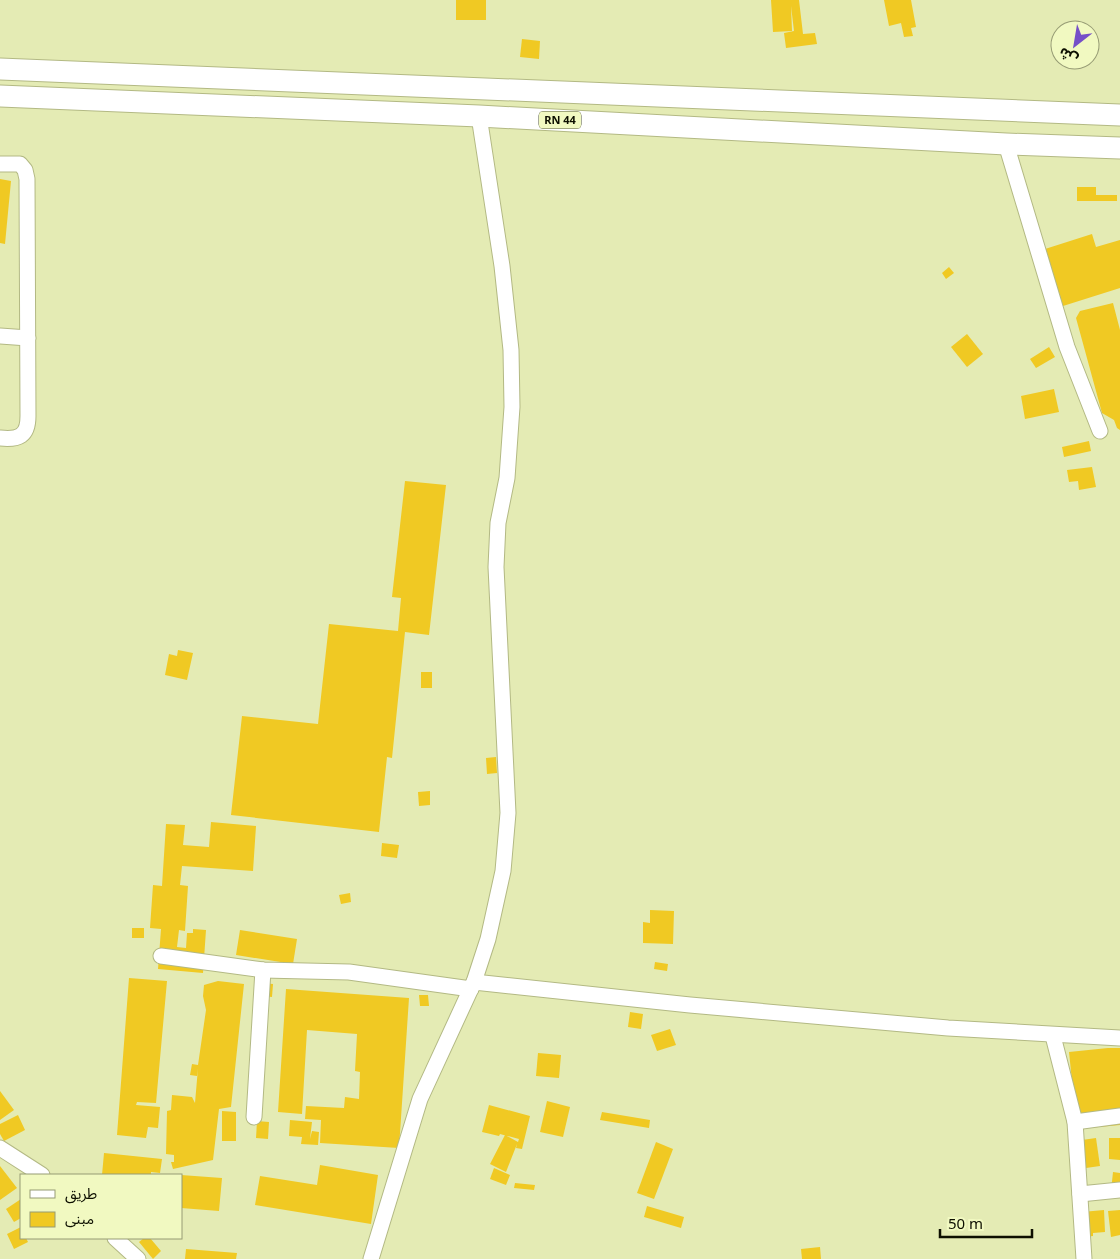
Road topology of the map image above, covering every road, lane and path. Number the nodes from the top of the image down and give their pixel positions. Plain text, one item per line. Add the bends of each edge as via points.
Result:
1 (0, 69) edge
2 (0, 96) edge
3 (1120, 115) edge
4 (479, 116) junction
5 (1006, 144) junction
6 (1120, 148) edge
7 (0, 164) edge
8 (0, 336) edge
9 (28, 338) junction
10 (1100, 431) dead end
11 (0, 438) edge
12 (161, 956) dead end
13 (263, 970) junction
14 (472, 986) junction
15 (1054, 1036) junction
16 (1120, 1038) edge
17 (1120, 1116) edge
18 (254, 1117) dead end
19 (1075, 1122) junction
20 (0, 1148) edge
21 (40, 1174) edge
22 (1120, 1190) edge
23 (1080, 1194) junction
24 (116, 1239) edge
25 (138, 1259) edge
26 (371, 1259) edge
27 (1084, 1259) edge

1 - 3 highway, RN 44
2 - 4 highway, RN 44
4 - 5 highway, RN 44
4 - 14 street via 502,266 511,350 512,407 496,566 508,813 503,871 488,939
5 - 6 highway, RN 44
5 - 10 street via 1067,347
7 - 9 street via 20,164 28,179
8 - 9 street
9 - 11 street via 28,427 14,439
12 - 13 street
13 - 14 street via 349,972
13 - 18 street
14 - 15 street
14 - 26 street via 420,1100
15 - 16 street
15 - 19 street
17 - 19 street
19 - 23 street
20 - 21 street
22 - 23 street
23 - 27 street
24 - 25 street

